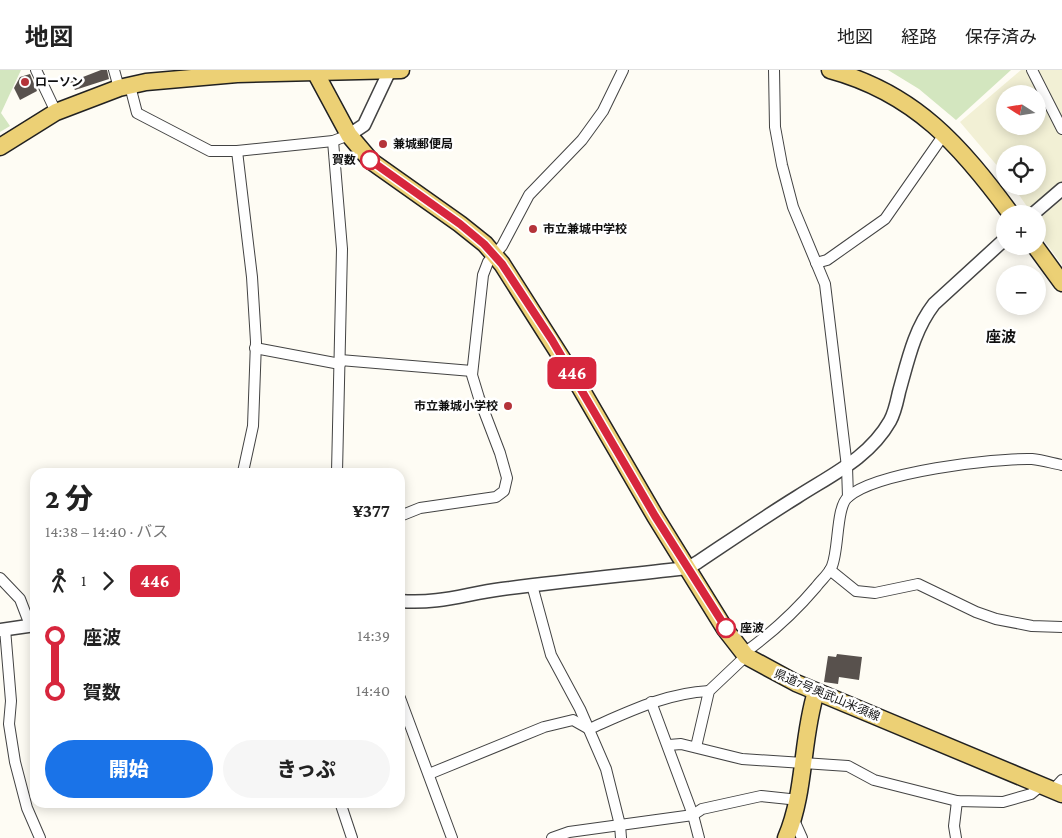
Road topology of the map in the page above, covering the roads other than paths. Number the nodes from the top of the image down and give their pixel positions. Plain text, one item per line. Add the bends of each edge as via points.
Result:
1 (36, 70) edge
2 (114, 70) edge
3 (390, 70) edge
4 (401, 70) edge
5 (623, 70) edge
6 (774, 70) edge
7 (830, 70) edge
8 (1032, 70) edge
9 (314, 71) edge
10 (238, 72) edge
11 (124, 87) junction
12 (56, 112) junction
13 (1061, 124) edge
14 (945, 133) junction
15 (349, 135) junction
16 (333, 142) junction
17 (0, 148) edge
18 (237, 151) junction
19 (1062, 189) edge
20 (1004, 205) edge
21 (1043, 205) edge
22 (996, 248) edge
23 (1042, 255) edge
24 (495, 256) junction
25 (816, 263) junction
26 (1062, 283) edge
27 (255, 348) junction
28 (340, 362) junction
29 (472, 371) junction
30 (1062, 465) edge
31 (847, 466) junction
32 (244, 468) edge
33 (337, 468) edge
34 (848, 497) junction
35 (405, 514) edge
36 (688, 568) junction
37 (830, 570) junction
38 (0, 578) edge
39 (532, 586) junction
40 (405, 601) edge
41 (30, 621) edge
42 (30, 625) edge
43 (1062, 627) edge
44 (2, 630) edge
45 (745, 654) junction
46 (710, 691) junction
47 (816, 692) junction
48 (652, 702) junction
49 (405, 711) edge
50 (589, 729) junction
51 (669, 745) junction
52 (696, 747) junction
53 (804, 761) junction
54 (429, 774) junction
55 (1055, 787) edge
56 (799, 800) junction
57 (957, 801) junction
58 (342, 808) edge
59 (693, 815) junction
60 (794, 820) junction
61 (620, 825) junction
62 (40, 838) edge
63 (352, 838) edge
64 (452, 838) edge
65 (552, 838) edge
66 (621, 838) edge
67 (699, 838) edge
68 (786, 838) edge
69 (802, 838) edge
70 (956, 838) edge

1 - 12 street
2 - 11 street
3 - 4 main road
3 - 9 main road
3 - 15 street via 364,125
5 - 24 street via 603,111 582,140 529,195
6 - 25 street via 775,127 782,165 793,207
7 - 14 main road via 890,93
8 - 13 street
9 - 10 main road
9 - 15 main road, 県道7号奥武山米須線
10 - 11 main road
11 - 12 main road
11 - 18 street via 137,113 210,151
12 - 17 main road
14 - 20 main road
14 - 25 street via 885,219 827,260
15 - 16 street
15 - 24 main road, 県道7号奥武山米須線 via 371,161 460,224
16 - 18 street
16 - 28 street via 342,249
18 - 27 street via 252,277
19 - 21 street
22 - 31 street via 926,315 913,342 891,420 879,437
23 - 26 main road
24 - 29 street via 482,275
24 - 36 main road, 県道7号奥武山米須線 via 552,340
25 - 31 street via 825,284
27 - 28 street
27 - 32 street via 253,426
28 - 29 street
28 - 33 street
29 - 35 street via 507,478 504,491 496,497 479,501 420,508
30 - 34 street via 1035,459 976,463 899,476
31 - 34 street
31 - 36 street
34 - 37 street via 840,515 840,529
36 - 39 street
36 - 45 main road, 県道7号奥武山米須線
37 - 43 street via 856,591 875,593 918,584 996,619 1032,626
37 - 45 street via 799,608
38 - 41 street via 20,599
39 - 40 street via 437,602
39 - 50 street via 551,655
42 - 44 street
44 - 62 street via 15,762 27,808
45 - 46 street
45 - 47 main road, 県道7号奥武山米須線 via 775,674
46 - 48 street
46 - 52 street
47 - 53 main road via 810,711
47 - 55 main road, 県道7号奥武山米須線
48 - 50 street
48 - 51 street
49 - 54 street
50 - 54 street via 573,720 544,727
50 - 61 street via 606,769
51 - 52 street
51 - 59 street
52 - 53 street via 742,759
53 - 56 main road
53 - 57 street via 848,766 874,780
54 - 64 street
55 - 57 street via 1003,802
56 - 59 street via 762,796 702,809
56 - 60 main road
57 - 70 street
58 - 63 street
59 - 61 street
59 - 67 street
60 - 68 main road
60 - 69 street
61 - 65 street via 569,832
61 - 66 street

